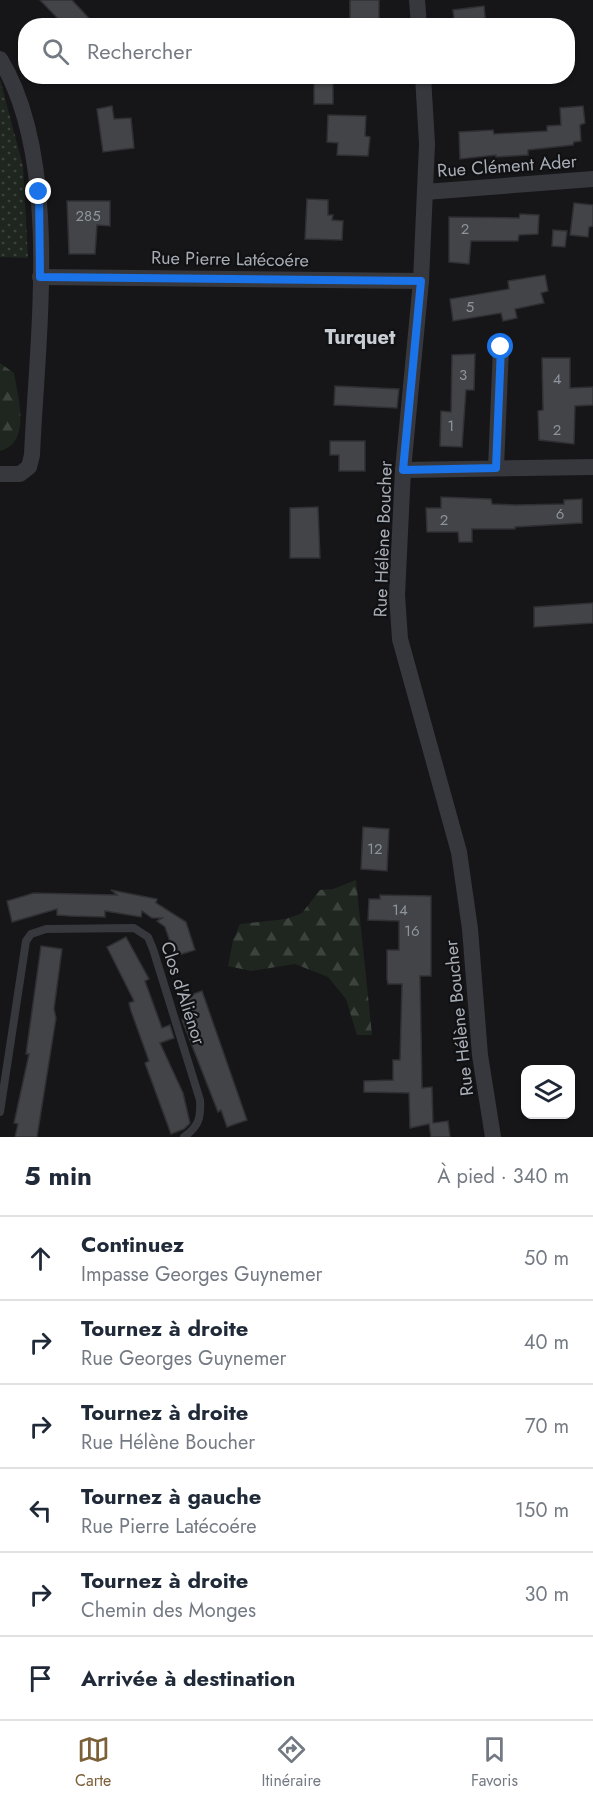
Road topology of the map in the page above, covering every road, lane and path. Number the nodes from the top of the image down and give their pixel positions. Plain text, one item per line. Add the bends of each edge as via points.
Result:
1 (417, 0) edge
2 (418, 18) edge
3 (0, 59) edge
4 (423, 84) edge
5 (593, 179) edge
6 (425, 192) junction
7 (40, 277) junction
8 (421, 281) junction
9 (501, 347) dead end
10 (593, 467) edge
11 (496, 468) junction
12 (403, 470) junction
13 (0, 474) edge
14 (0, 1112) edge
15 (184, 1137) edge
16 (493, 1137) edge

1 - 2 street
3 - 7 street via 15,83 30,140 39,192
4 - 6 street, Rue Hélène Boucher
5 - 6 street, Rue Clément Ader
6 - 8 street, Rue Hélène Boucher
7 - 8 street, Rue Pierre Latécoére
7 - 13 street via 32,455 29,467 20,474
8 - 12 street, Rue Hélène Boucher
9 - 11 street
10 - 11 street
11 - 12 street
12 - 16 street, Rue Hélène Boucher via 397,595 400,639 459,852 470,928 480,1055
14 - 15 lane, Clos d'Aliénor via 26,942 31,934 46,929 134,928 148,936 153,949 200,1100 201,1117 196,1128

